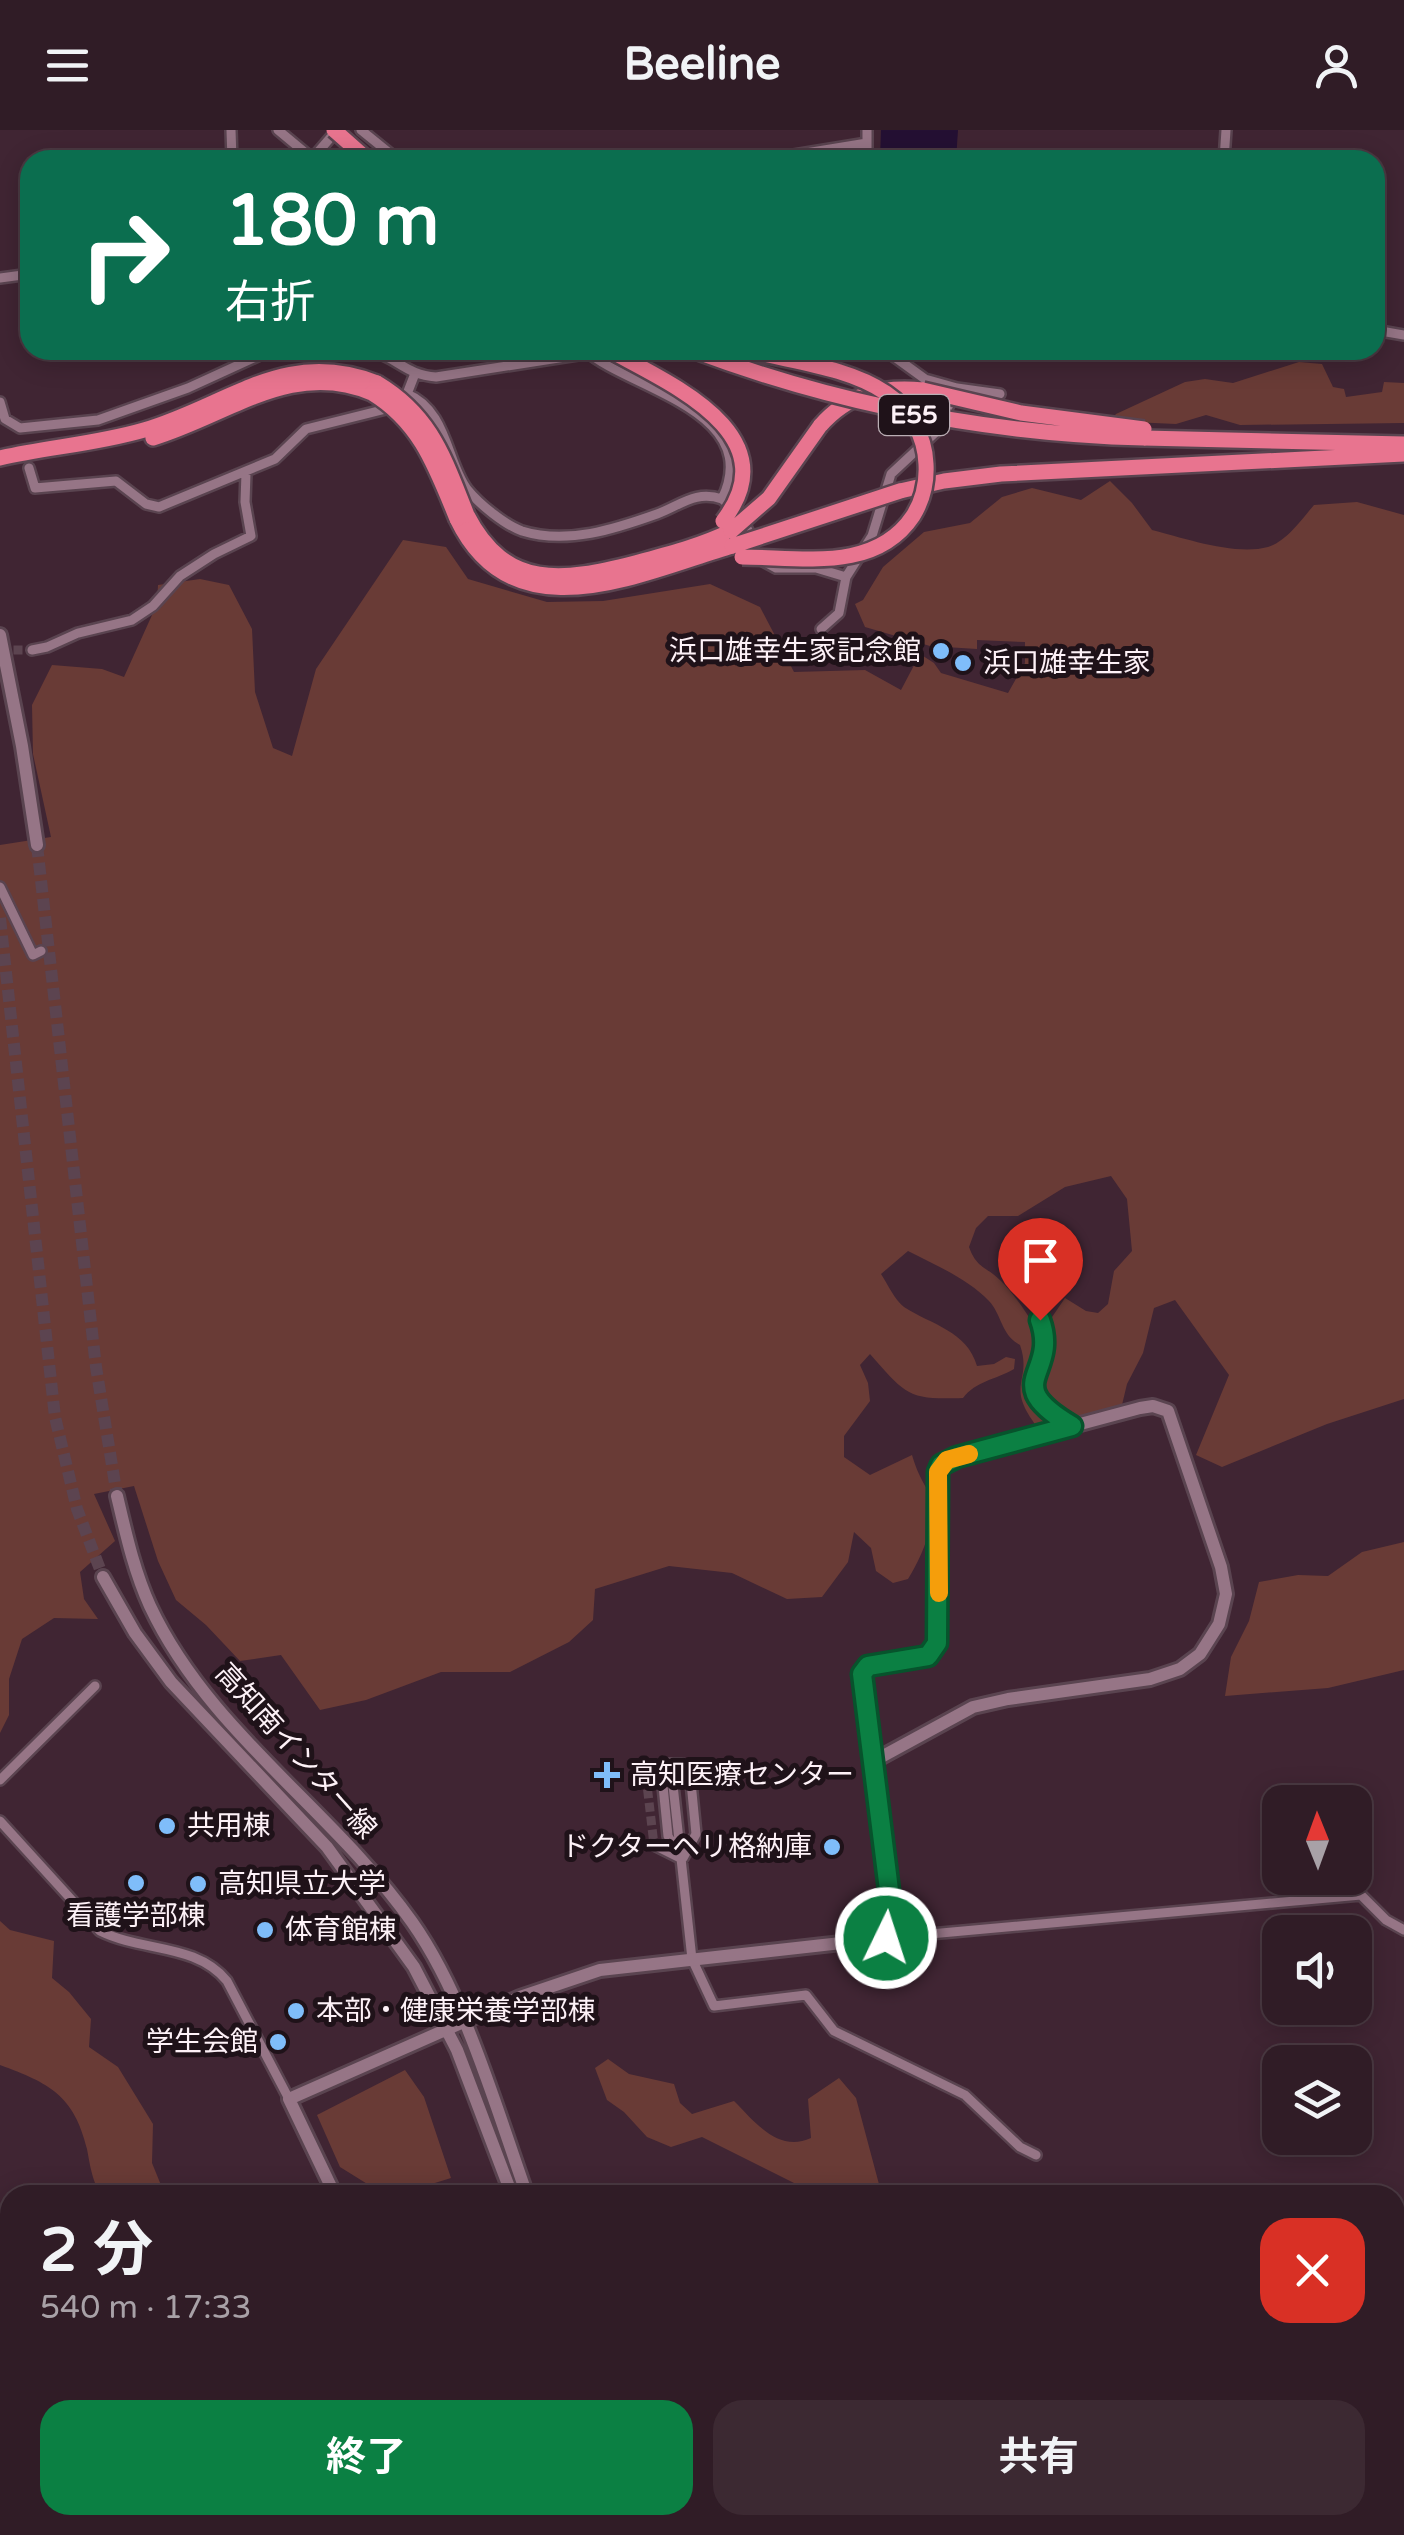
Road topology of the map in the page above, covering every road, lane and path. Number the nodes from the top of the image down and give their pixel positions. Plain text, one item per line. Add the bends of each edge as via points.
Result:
1 (278, 130) edge
2 (338, 130) edge
3 (361, 130) edge
4 (867, 130) edge
5 (867, 143) junction
6 (302, 150) edge
7 (321, 150) edge
8 (358, 150) edge
9 (363, 150) edge
10 (386, 150) edge
11 (824, 150) edge
12 (867, 150) edge
13 (246, 360) edge
14 (391, 360) edge
15 (539, 360) edge
16 (596, 360) edge
17 (627, 360) edge
18 (721, 360) edge
19 (788, 360) edge
20 (898, 360) edge
21 (238, 363) joint
22 (414, 376) junction
23 (956, 388) junction
24 (407, 394) junction
25 (1000, 394) dead end
26 (0, 402) edge
27 (26, 429) junction
28 (1144, 433) junction
29 (1404, 444) edge
30 (28, 447) dead end
31 (1404, 454) edge
32 (0, 461) edge
33 (30, 468) dead end
34 (246, 472) junction
35 (722, 498) junction
36 (462, 517) junction
37 (732, 539) junction
38 (846, 578) junction
39 (821, 629) dead end
40 (0, 635) edge
41 (32, 650) tunnel mouth
42 (37, 845) tunnel mouth
43 (0, 886) edge
44 (41, 951) dead end
45 (1040, 1320) dead end
46 (1072, 1426) junction
47 (117, 1496) tunnel mouth
48 (103, 1577) tunnel mouth
49 (95, 1686) dead end
50 (872, 1762) junction
51 (666, 1764) junction
52 (678, 1764) junction
53 (646, 1776) dead end
54 (0, 1780) edge
55 (0, 1820) edge
56 (654, 1846) dead end
57 (683, 1860) junction
58 (1404, 1930) edge
59 (886, 1938) junction
60 (692, 1960) junction
61 (463, 2023) junction
62 (448, 2030) junction
63 (289, 2098) junction
64 (1036, 2155) dead end
65 (330, 2185) edge
66 (508, 2185) edge
67 (523, 2185) edge

1 - 6 street
2 - 7 street
2 - 8 highway, bridge
2 - 9 highway, bridge
3 - 10 street
4 - 5 street
5 - 11 street
5 - 12 street
13 - 21 street
14 - 22 street
15 - 22 street
16 - 35 street via 708,422 730,463
17 - 37 highway, bridge via 700,403 730,432 742,473
18 - 28 highway, E55, bridge via 810,391 920,416 1053,434
19 - 37 highway, bridge via 885,392 905,409 924,448 926,478 918,507 887,542 832,558
20 - 23 street via 925,380
21 - 27 street via 125,412
22 - 24 street
23 - 25 street
23 - 38 street via 936,432 891,474 872,536
24 - 34 street via 380,413 306,429
24 - 35 street via 437,423 466,487 514,528 538,536 577,536 654,515 696,495
26 - 27 street via 5,419
27 - 30 street
28 - 29 highway via 1321,434
28 - 37 highway, bridge via 889,388 840,406
31 - 37 highway, bridge via 944,481
32 - 36 highway, bridge via 147,440 295,382 334,382 374,388 394,408 420,437
33 - 34 street via 36,488 116,481 159,507
34 - 41 street via 251,536 180,576 132,620
35 - 38 street via 750,528 762,560
36 - 37 highway via 500,557 545,577 585,575 705,537
36 - 37 highway via 471,545 490,565 528,585 571,588 646,571
38 - 39 street via 839,614
40 - 42 street
43 - 44 street via 33,955
45 - 46 street via 1044,1352 1037,1402
46 - 50 street via 941,1465 937,1643 928,1656 864,1669
46 - 50 street via 1153,1406 1168,1411 1221,1567 1226,1594 1219,1624 1200,1654 1166,1675 972,1708
47 - 61 street, 高知南インター線 via 131,1558 181,1658 232,1724 389,1892 432,1954
48 - 62 street, 高知南インター線 via 171,1682 327,1847 371,1904
49 - 54 street
50 - 59 street via 893,1926
51 - 52 street
51 - 53 street
51 - 57 street via 668,1836
52 - 57 street via 672,1776
52 - 57 street via 690,1772 695,1810 696,1839
55 - 63 street via 100,1932 215,1967
56 - 57 street
57 - 60 street
58 - 59 street via 1361,1895
59 - 60 street
60 - 61 street via 600,1970
60 - 64 street via 714,2006 806,1995 834,2030 965,2095
61 - 62 street
61 - 67 street, 高知南インター線
62 - 63 street
62 - 66 street, 高知南インター線
63 - 65 street

